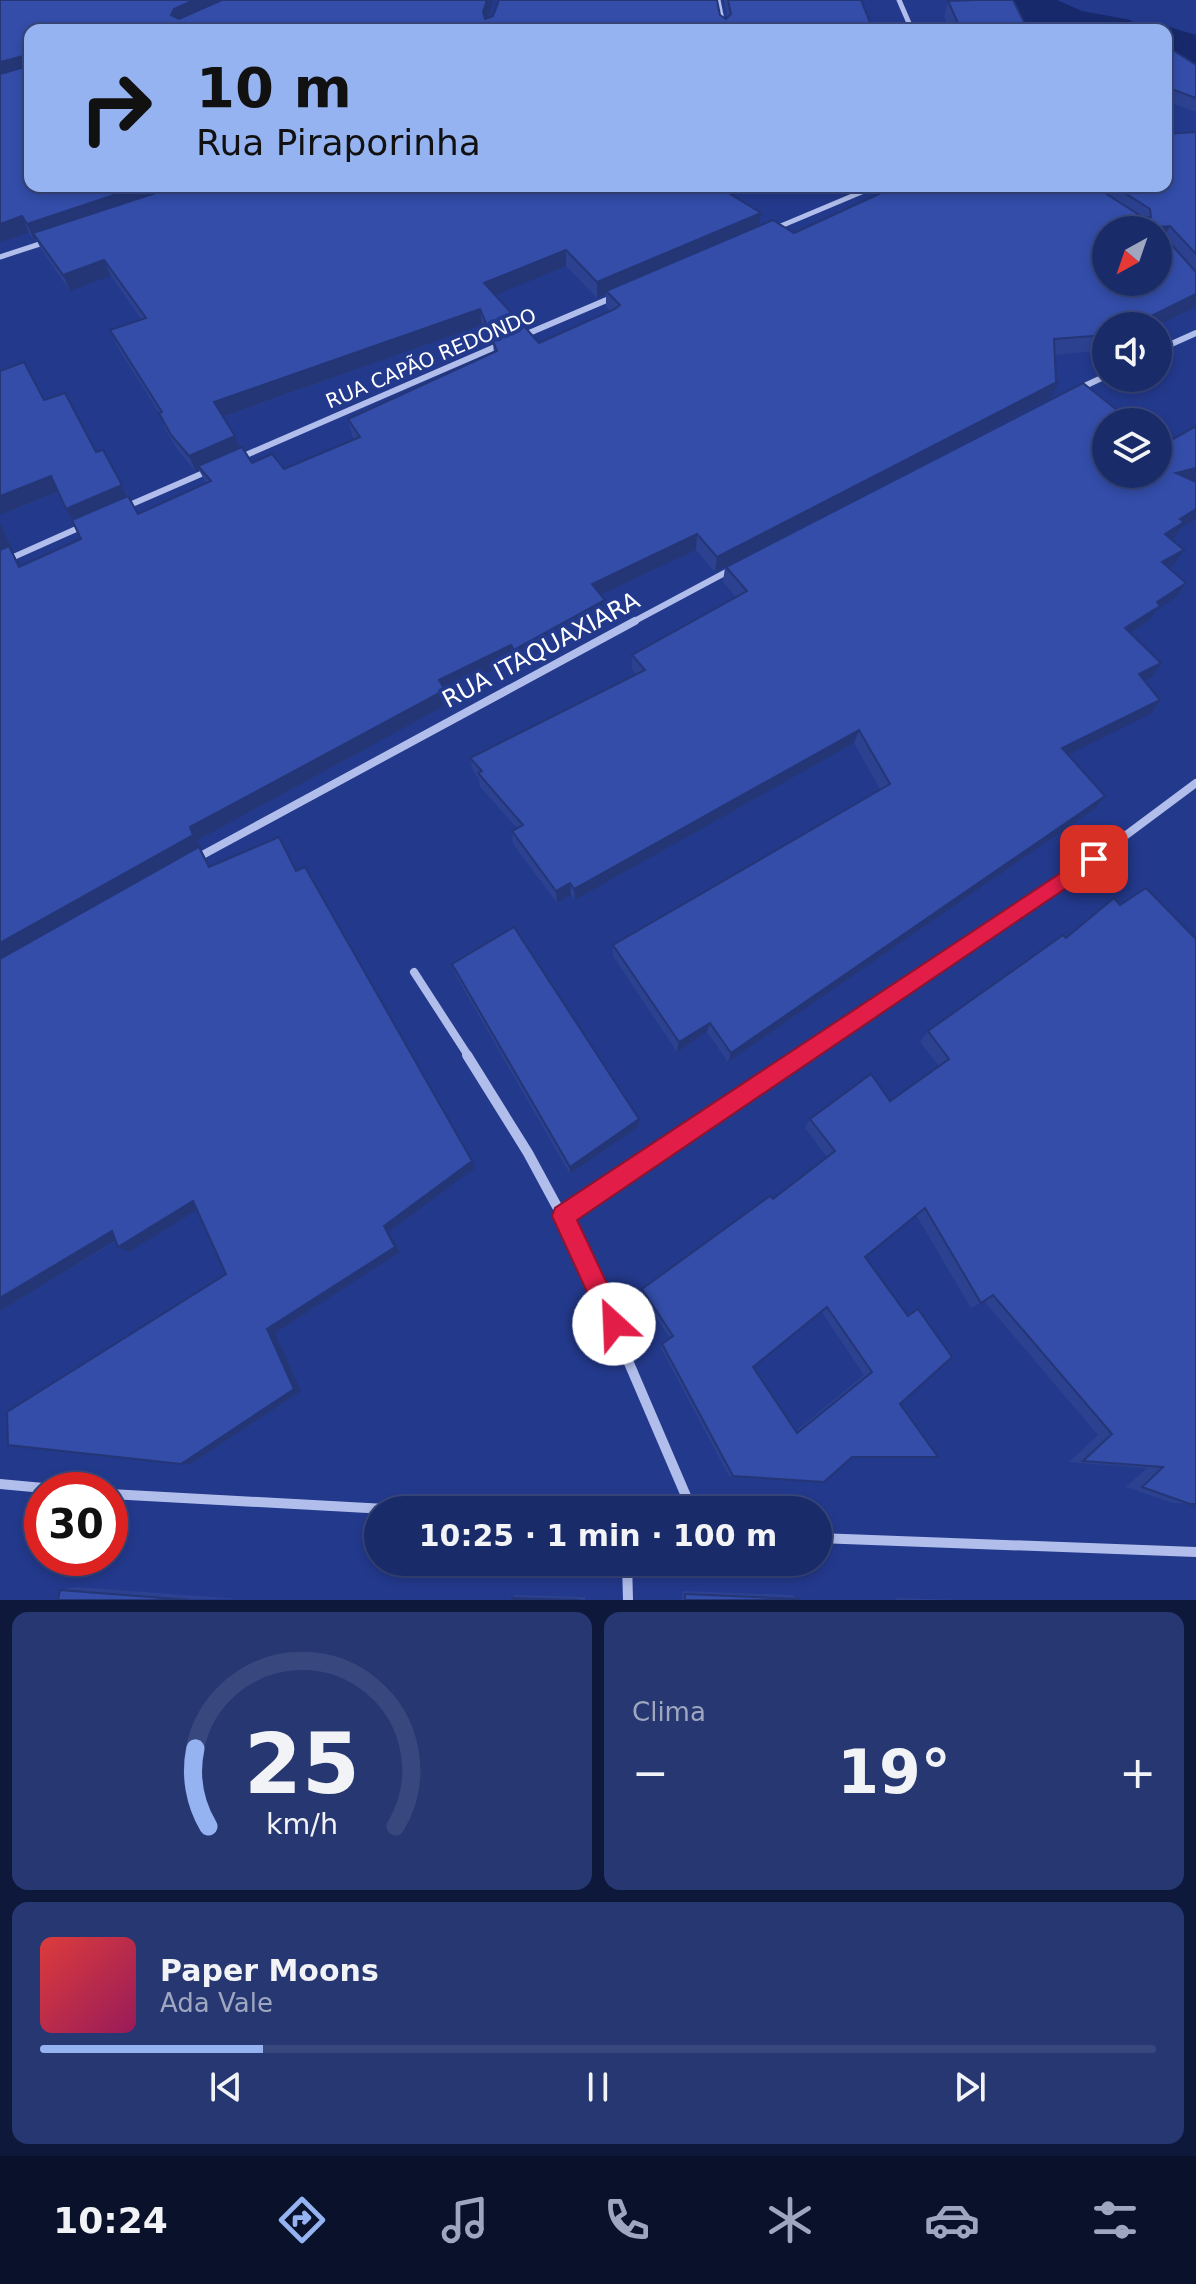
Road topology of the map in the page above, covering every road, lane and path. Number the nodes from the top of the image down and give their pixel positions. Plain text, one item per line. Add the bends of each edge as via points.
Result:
1 (718, 0) edge
2 (899, 0) edge
3 (723, 24) edge
4 (909, 24) edge
5 (862, 192) edge
6 (774, 229) edge
7 (64, 236) edge
8 (0, 257) edge
9 (628, 291) edge
10 (1196, 333) edge
11 (1172, 344) edge
12 (1092, 383) edge
13 (1067, 395) edge
14 (226, 463) edge
15 (212, 470) edge
16 (113, 513) edge
17 (85, 525) edge
18 (745, 562) edge
19 (0, 563) edge
20 (1196, 783) edge
21 (183, 865) edge
22 (414, 972) dead end
23 (563, 1216) junction
24 (0, 1484) edge
25 (24, 1486) edge
26 (128, 1495) edge
27 (686, 1496) edge
28 (364, 1508) edge
29 (832, 1539) edge
30 (1196, 1552) edge
31 (627, 1576) edge
32 (628, 1600) edge

1 - 3 street
2 - 4 street
5 - 6 street
7 - 8 street
9 - 14 street, RUA CAPÃO REDONDO
10 - 11 street
12 - 13 street
15 - 16 street
17 - 19 street
18 - 21 street, RUA ITAQUAXIARA
20 - 23 street via 1094,859
22 - 23 street
23 - 27 street
24 - 25 street
26 - 28 street
29 - 30 street
31 - 32 street

